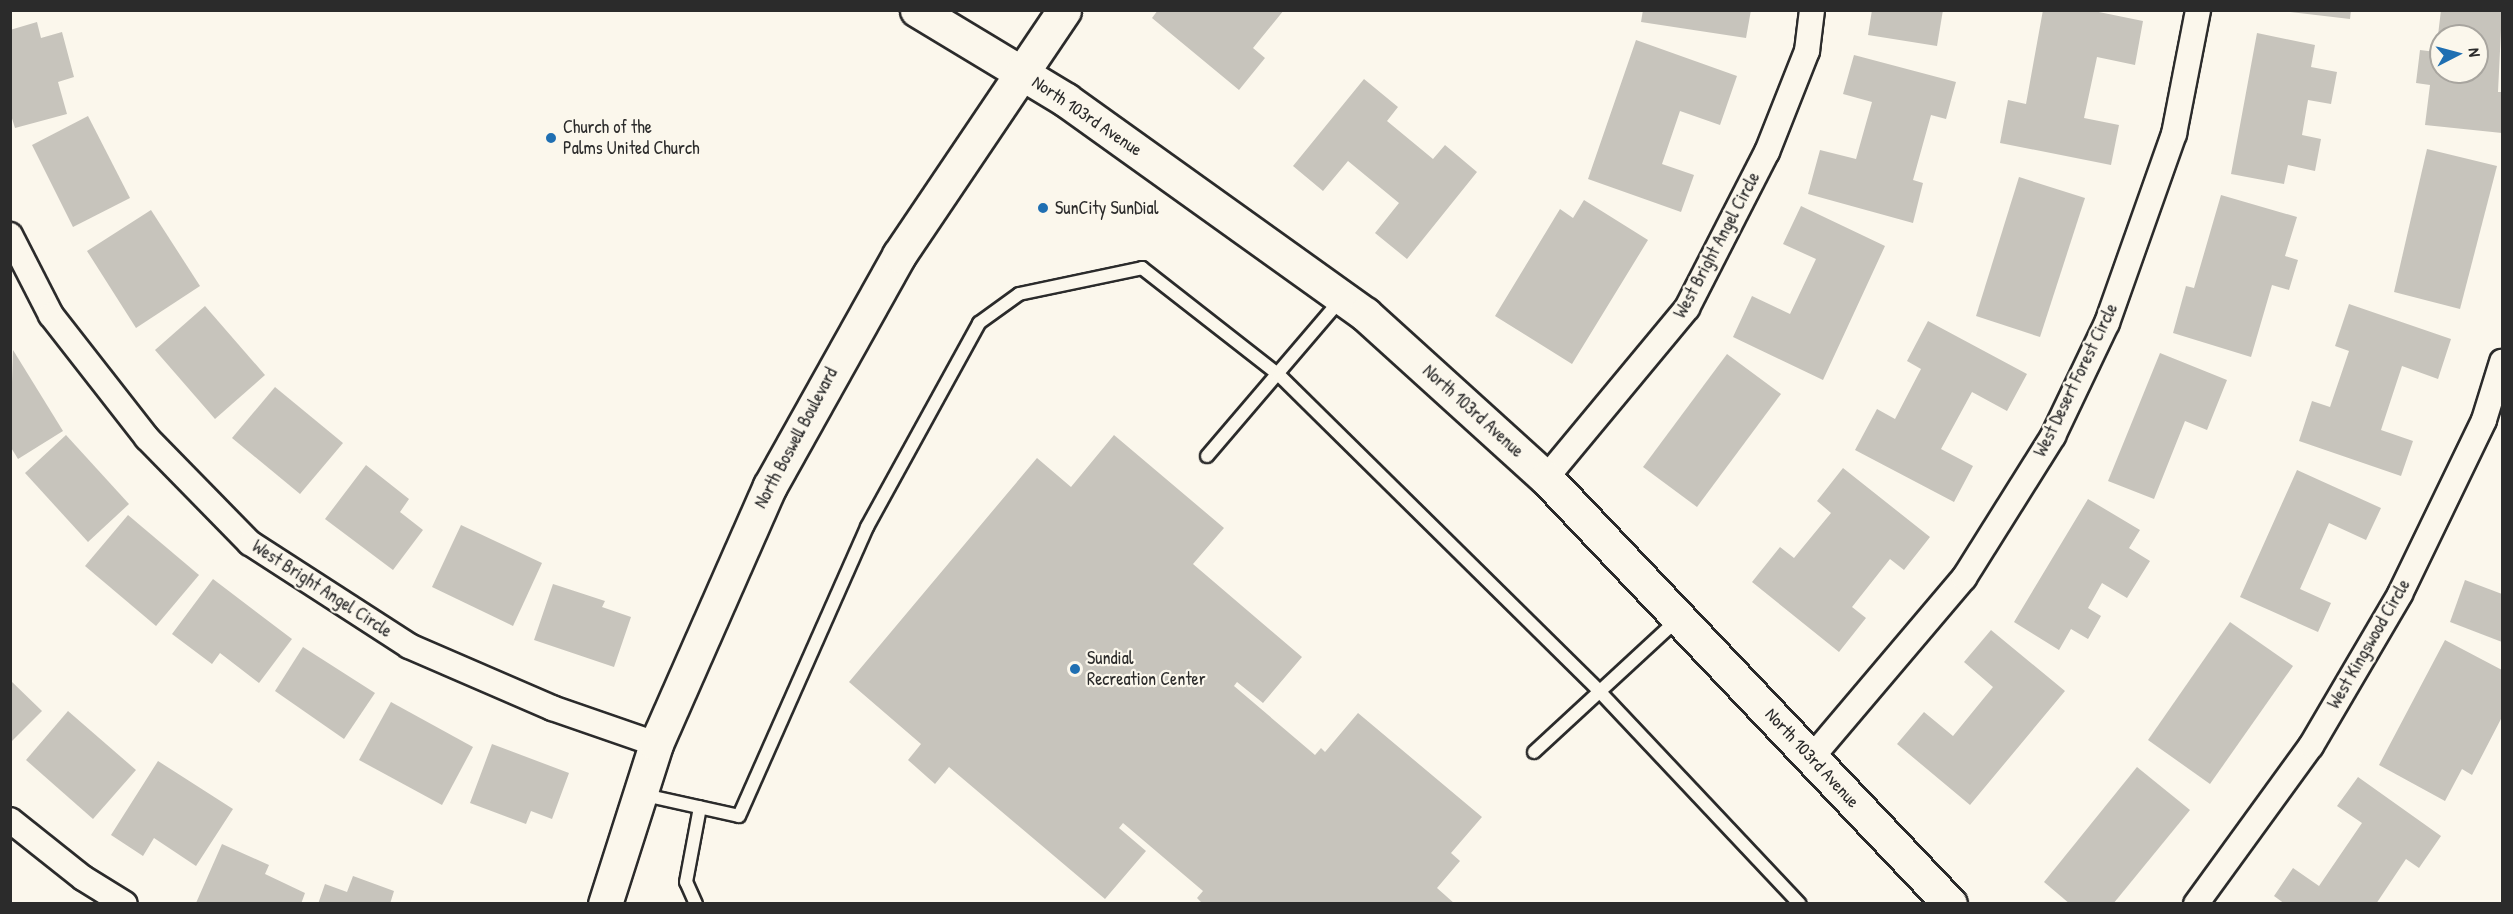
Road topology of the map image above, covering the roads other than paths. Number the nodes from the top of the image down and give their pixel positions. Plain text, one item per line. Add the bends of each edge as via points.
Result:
1 (917, 10) edge
2 (1064, 10) edge
3 (1812, 10) edge
4 (2198, 10) edge
5 (1022, 72) junction
6 (10, 236) edge
7 (1343, 297) junction
8 (2502, 362) edge
9 (1279, 375) junction
10 (1207, 456) dead end
11 (1546, 478) junction
12 (1679, 618) junction
13 (1600, 692) junction
14 (656, 744) junction
15 (1534, 752) dead end
16 (1812, 757) junction
17 (639, 794) junction
18 (700, 807) junction
19 (10, 820) edge
20 (125, 903) edge
21 (605, 903) edge
22 (696, 903) edge
23 (1800, 903) edge
24 (1950, 903) edge
25 (2196, 903) edge

1 - 5 street, North 103rd Avenue
2 - 5 street, North Boswell Boulevard
3 - 11 street, West Bright Angel Circle via 1807,51 1767,152 1687,308
4 - 16 street, West Desert Forest Circle via 2175,134 2107,323 2053,436 1964,578
5 - 7 street, North 103rd Avenue
5 - 14 street, North Boswell Boulevard via 899,255 822,388 751,523
6 - 14 street, West Bright Angel Circle via 51,315 147,438 250,543 409,646 552,708
7 - 9 lane
7 - 11 street, North 103rd Avenue
8 - 25 street, West Kingswood Circle via 2484,420 2400,594 2311,746
9 - 10 lane
9 - 13 lane
9 - 18 lane via 1142,268 1019,294 979,323 867,527 739,816
11 - 12 street, North 103rd Avenue
12 - 13 lane
12 - 16 street, North 103rd Avenue
13 - 15 lane
13 - 23 lane
14 - 17 street, North Boswell Boulevard
16 - 24 street, North 103rd Avenue
17 - 18 lane
17 - 21 street, North Boswell Boulevard
18 - 22 lane via 686,882
19 - 20 street via 83,878

